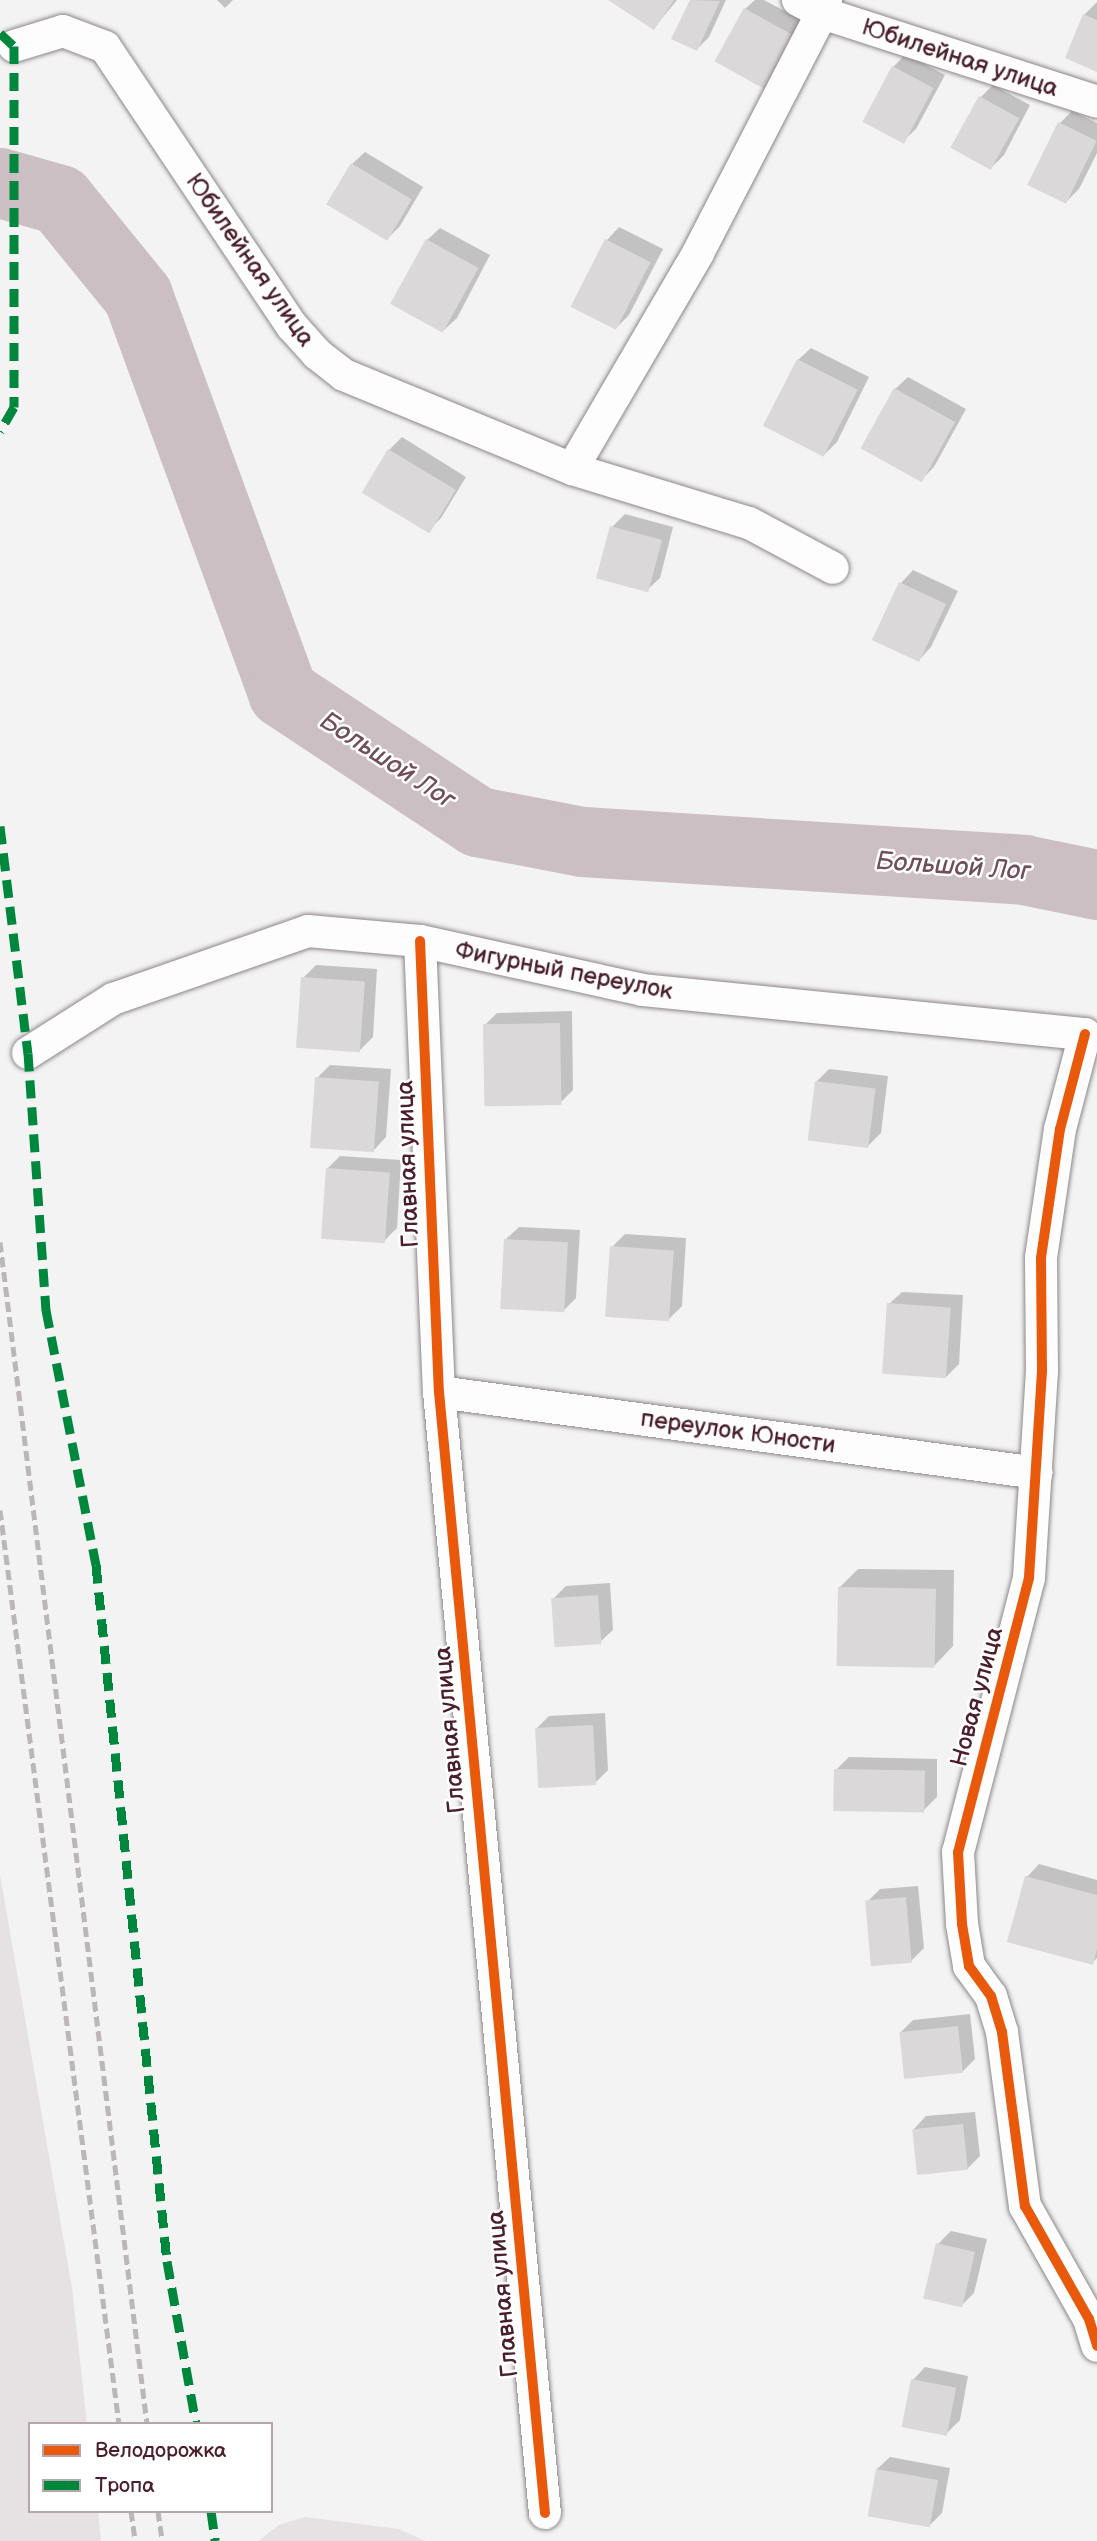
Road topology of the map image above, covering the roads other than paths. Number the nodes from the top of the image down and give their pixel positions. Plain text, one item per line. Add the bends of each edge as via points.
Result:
1 (816, 4) edge
2 (14, 46) dead end
3 (1097, 102) edge
4 (572, 469) junction
5 (833, 568) dead end
6 (420, 941) junction
7 (1091, 1031) edge
8 (28, 1053) dead end
9 (439, 1392) junction
10 (1037, 1473) junction
11 (1097, 2346) edge
12 (545, 2513) dead end

1 - 3 street, Юбилейная улица
1 - 4 street, Юбилейная улица via 698,253
2 - 4 street, Юбилейная улица via 63,32 104,47 292,326 344,376
4 - 5 street, Юбилейная улица via 749,523
6 - 7 street, Фигурный переулок via 642,990
6 - 8 street, Фигурный переулок via 308,931 113,999
6 - 9 street, Главная улица
7 - 10 street, Новая улица via 1060,1129 1041,1258
9 - 10 street, переулок Юности
9 - 12 street, Главная улица
10 - 11 street, Новая улица via 1030,1578 958,1852 962,1924 969,1966 991,1996 1002,2032 1025,2206 1088,2319

